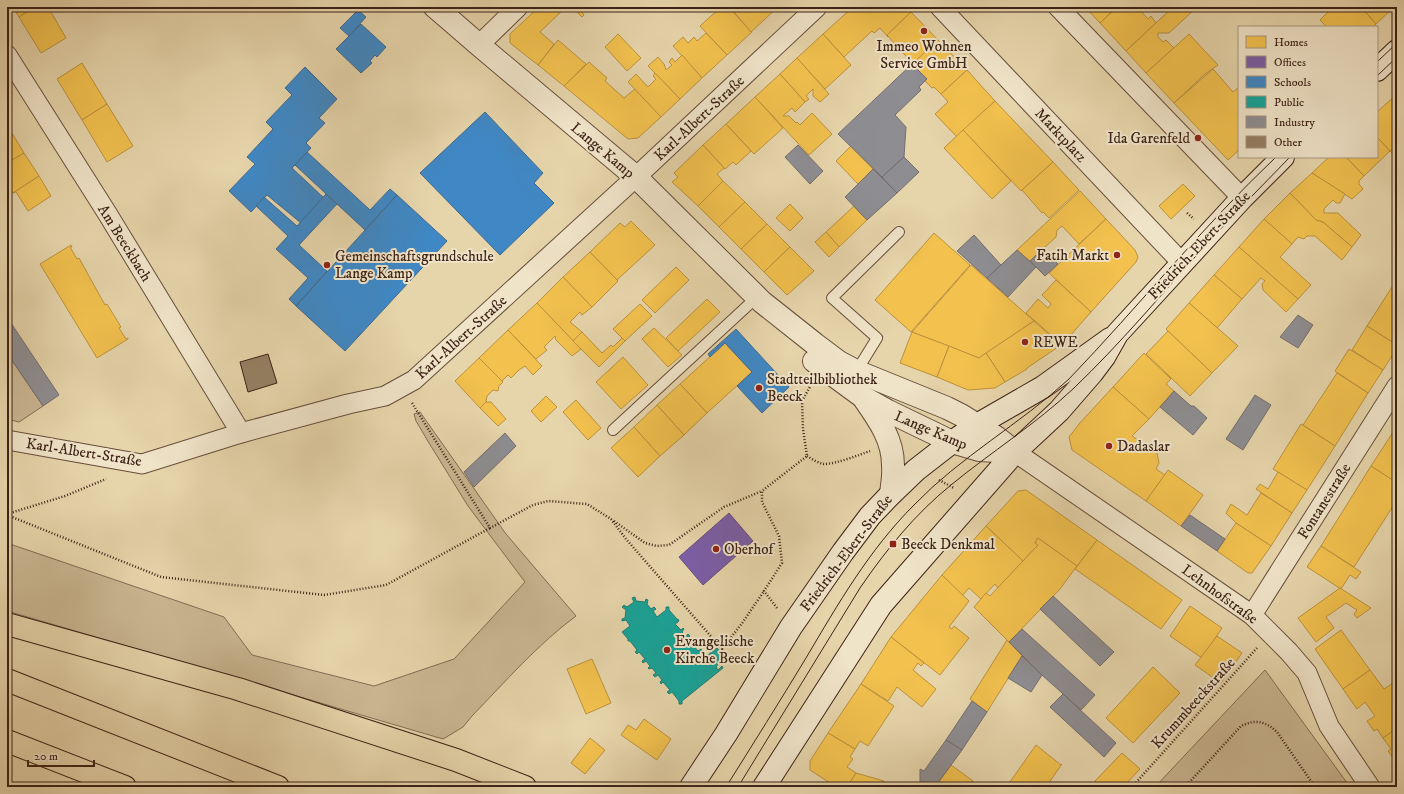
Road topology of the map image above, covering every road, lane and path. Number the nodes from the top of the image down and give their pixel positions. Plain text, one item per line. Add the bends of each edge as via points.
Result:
1 (435, 7) edge
2 (518, 7) edge
3 (817, 7) edge
4 (940, 7) edge
5 (1058, 7) edge
6 (478, 46) junction
7 (1397, 51) edge
8 (7, 55) edge
9 (1378, 69) edge
10 (1282, 158) edge
11 (636, 177) junction
12 (1242, 198) junction
13 (899, 232) dead end
14 (1182, 263) junction
15 (760, 299) junction
16 (1117, 334) junction
17 (822, 368) junction
18 (851, 378) junction
19 (1397, 386) edge
20 (401, 387) junction
21 (863, 397) junction
22 (977, 425) junction
23 (613, 430) dead end
24 (241, 433) junction
25 (7, 440) edge
26 (952, 442) junction
27 (1015, 452) junction
28 (107, 479) dead end
29 (762, 491) junction
30 (891, 494) junction
31 (7, 514) edge
32 (611, 519) junction
33 (490, 528) junction
34 (764, 591) junction
35 (1252, 615) junction
36 (7, 624) edge
37 (791, 626) junction
38 (1271, 633) junction
39 (7, 680) edge
40 (7, 742) edge
41 (768, 784) edge
42 (126, 787) edge
43 (278, 787) edge
44 (525, 787) edge
45 (691, 787) edge
46 (1132, 787) edge
47 (1185, 787) edge
48 (1314, 787) edge
49 (1370, 787) edge

1 - 6 main road, Lange Kamp
2 - 6 street
3 - 11 street, Karl-Albert-Straße
4 - 14 street, Marktplatz
5 - 12 street
6 - 11 main road, Lange Kamp
7 - 9 main road
8 - 24 street, Am Beeckbach
10 - 12 main road, Friedrich-Ebert-Straße
11 - 15 main road, Lange Kamp
11 - 20 street, Karl-Albert-Straße via 414,380
12 - 14 main road, Friedrich-Ebert-Straße
13 - 18 lane via 832,298 877,338
14 - 16 main road, Friedrich-Ebert-Straße
15 - 17 main road, Lange Kamp via 794,342
15 - 18 main road, Lange Kamp via 833,358
15 - 23 lane
16 - 22 main road, Friedrich-Ebert-Straße via 1043,387
16 - 27 main road, Friedrich-Ebert-Straße via 1092,373 1059,411
17 - 18 main road, Lange Kamp
17 - 29 path via 802,401 807,456
18 - 21 main road, Lange Kamp
18 - 22 main road, Lange Kamp via 947,408
19 - 35 street, Fontanestraße
20 - 24 street, Karl-Albert-Straße via 385,396
20 - 33 path
21 - 26 main road, Lange Kamp
21 - 30 main road via 877,417 890,444 894,467
22 - 26 main road, Friedrich-Ebert-Straße
22 - 27 main road, Lange Kamp
24 - 25 street, Karl-Albert-Straße via 142,464
26 - 27 main road, Lange Kamp via 979,450
26 - 30 main road, Friedrich-Ebert-Straße via 916,470
27 - 35 street, Lehnhofstraße
27 - 41 main road, Friedrich-Ebert-Straße via 881,605
28 - 31 path via 65,496
29 - 32 path via 724,507 669,545 645,543
29 - 34 path via 762,502 778,536 782,563
30 - 37 main road, Friedrich-Ebert-Straße via 870,516
31 - 33 path via 161,577 324,595 386,585
32 - 33 path via 587,504 548,501 516,512
32 - 34 path via 722,649
34 - 37 path
35 - 38 street, Lehnhofstraße
36 - 44 highway via 238,689 456,760
37 - 45 main road, Friedrich-Ebert-Straße
38 - 46 path, Krummbeeckstraße
38 - 49 street, Lehnhofstraße via 1307,673 1329,726
39 - 43 highway
40 - 42 highway
47 - 48 path via 1241,726 1249,722 1258,722 1269,725 1277,732

